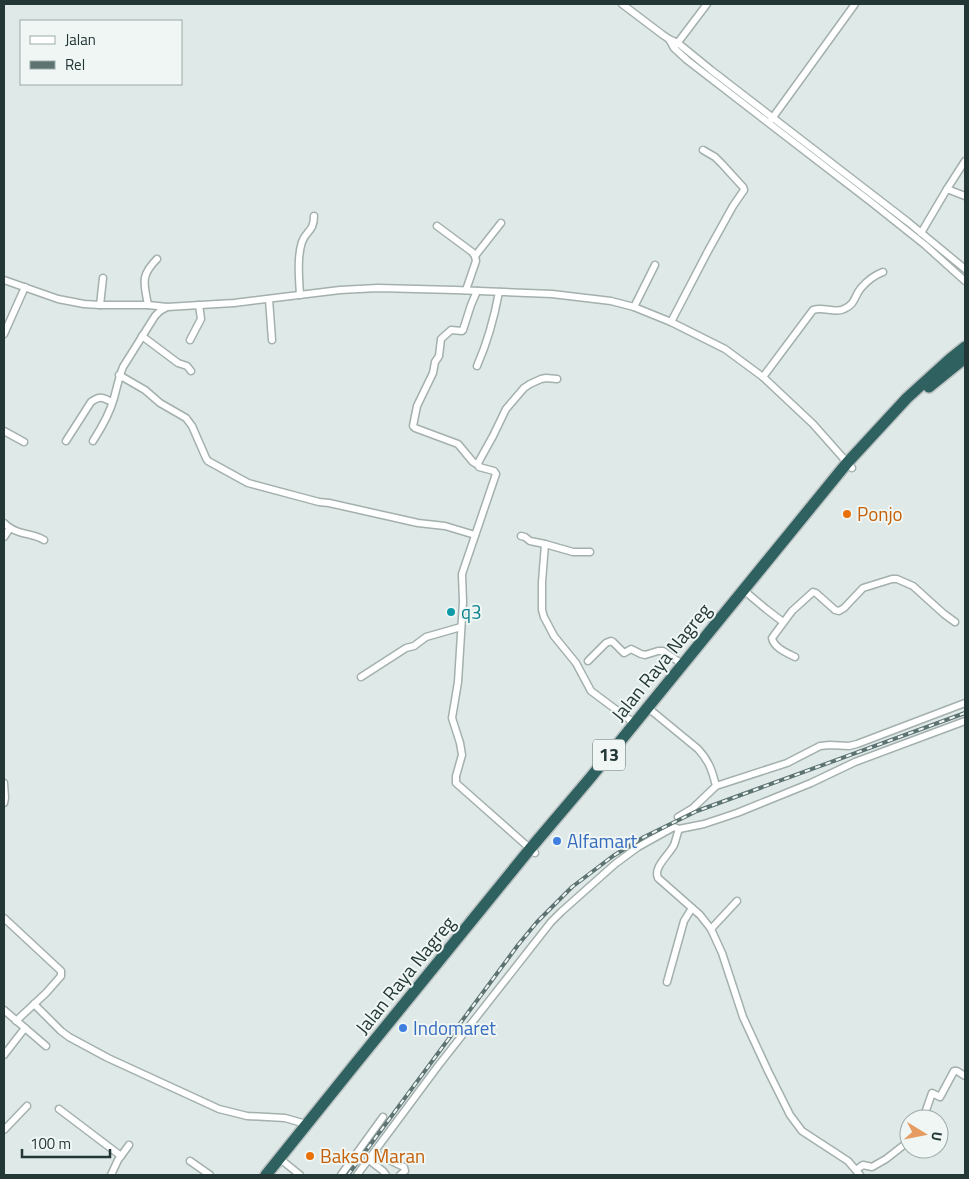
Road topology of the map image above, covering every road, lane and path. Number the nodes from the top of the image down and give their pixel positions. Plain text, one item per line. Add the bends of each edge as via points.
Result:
1 (622, 4) edge
2 (707, 4) edge
3 (855, 4) edge
4 (676, 45) junction
5 (771, 120) junction
6 (703, 150) dead end
7 (965, 161) edge
8 (947, 189) junction
9 (965, 196) edge
10 (314, 216) dead end
11 (501, 223) dead end
12 (437, 226) dead end
13 (921, 233) junction
14 (930, 240) junction
15 (925, 245) junction
16 (475, 256) junction
17 (157, 259) dead end
18 (655, 265) dead end
19 (965, 269) edge
20 (884, 272) dead end
21 (104, 278) dead end
22 (4, 280) edge
23 (965, 281) edge
24 (25, 287) junction
25 (466, 290) junction
26 (478, 291) junction
27 (499, 292) junction
28 (300, 294) junction
29 (269, 299) junction
30 (100, 305) junction
31 (148, 305) junction
32 (199, 305) junction
33 (167, 307) junction
34 (634, 307) junction
35 (671, 322) junction
36 (5, 329) edge
37 (142, 336) junction
38 (190, 340) dead end
39 (272, 340) dead end
40 (965, 347) edge
41 (965, 358) edge
42 (477, 366) dead end
43 (191, 371) dead end
44 (119, 375) junction
45 (763, 377) junction
46 (557, 379) dead end
47 (112, 402) junction
48 (4, 430) edge
49 (66, 441) dead end
50 (93, 441) dead end
51 (24, 442) dead end
52 (478, 465) junction
53 (850, 466) junction
54 (4, 523) edge
55 (10, 528) junction
56 (475, 535) junction
57 (521, 536) dead end
58 (4, 537) edge
59 (44, 540) dead end
60 (546, 544) junction
61 (590, 552) dead end
62 (747, 593) junction
63 (782, 621) junction
64 (955, 622) dead end
65 (461, 627) junction
66 (796, 657) dead end
67 (588, 661) dead end
68 (682, 664) junction
69 (361, 677) dead end
70 (965, 703) edge
71 (650, 708) junction
72 (965, 722) edge
73 (634, 723) junction
74 (4, 783) edge
75 (716, 786) junction
76 (4, 803) edge
77 (678, 816) dead end
78 (678, 828) junction
79 (532, 851) junction
80 (737, 901) dead end
81 (692, 908) junction
82 (4, 918) edge
83 (711, 929) junction
84 (667, 982) dead end
85 (34, 1004) junction
86 (4, 1010) edge
87 (16, 1021) junction
88 (25, 1028) junction
89 (46, 1046) dead end
90 (4, 1055) edge
91 (965, 1076) edge
92 (27, 1106) dead end
93 (58, 1109) dead end
94 (926, 1109) edge
95 (383, 1117) dead end
96 (306, 1124) junction
97 (4, 1130) edge
98 (129, 1145) dead end
99 (899, 1149) edge
100 (374, 1153) junction
101 (121, 1156) junction
102 (369, 1160) junction
103 (190, 1161) dead end
104 (284, 1162) junction
105 (858, 1172) edge
106 (111, 1175) edge
107 (210, 1175) edge
108 (266, 1175) edge
109 (274, 1175) edge
110 (300, 1175) edge
111 (340, 1175) edge
112 (357, 1175) edge
113 (386, 1175) edge
114 (400, 1175) edge

1 - 4 street
2 - 4 street
3 - 5 street
4 - 5 street
5 - 13 street
5 - 15 street
6 - 35 street via 722,164 744,190
7 - 8 street
8 - 9 street
8 - 13 street
10 - 28 street via 313,226 301,249
11 - 16 street
12 - 16 street
13 - 14 street
14 - 15 street
14 - 19 street
15 - 23 street
16 - 25 street
17 - 31 street via 146,273 144,283
18 - 34 street
20 - 45 street via 862,288 855,302 844,309 813,310
21 - 30 street
22 - 24 street
24 - 30 street via 68,301
24 - 36 street
25 - 26 street
25 - 28 street via 378,288
26 - 27 street
26 - 52 street via 463,330 451,330 441,339 433,373 417,406 413,426 458,444
27 - 34 street via 611,301
27 - 42 street via 490,334
28 - 29 street
29 - 32 street
29 - 39 street
30 - 31 street
31 - 33 street
32 - 33 street
32 - 38 street via 201,319
33 - 37 street via 158,313
34 - 35 street
35 - 45 street via 710,340
37 - 43 street
37 - 44 street
40 - 53 highway, Jalan Raya Nagreg / 13 via 907,398
41 - 53 highway, Jalan Raya Nagreg / 13 via 912,402
44 - 47 street
44 - 56 street via 186,418 207,460 248,483 319,502 445,526
45 - 53 street via 813,424
46 - 52 street via 535,381 514,400 506,409
47 - 49 street via 100,397 92,402
47 - 50 street
48 - 51 street
52 - 56 street via 496,474
53 - 62 highway, Jalan Raya Nagreg / 13
53 - 68 highway, Jalan Raya Nagreg / 13
54 - 55 street
55 - 58 street
55 - 59 street
56 - 65 street via 462,574
57 - 60 street
60 - 61 street via 573,552
60 - 73 street via 542,610 546,622 576,663 591,691
62 - 63 street
62 - 71 highway, Jalan Raya Nagreg / 13
63 - 64 street via 813,592 840,611 863,588 894,578 913,586
63 - 66 street via 772,641
65 - 69 street via 426,637
65 - 79 street via 452,718 462,755 456,784
67 - 68 street via 612,641 624,653 631,649 645,655 662,651
68 - 71 highway, Jalan Raya Nagreg / 13
70 - 75 street via 857,744 820,746 787,763
71 - 73 highway, Jalan Raya Nagreg / 13
71 - 75 street via 705,756
71 - 79 highway, Jalan Raya Nagreg / 13
72 - 78 street via 854,763 737,813 704,824
73 - 79 highway, Jalan Raya Nagreg / 13
74 - 76 street
75 - 77 street via 693,808
78 - 81 street via 673,846 657,869 656,876
78 - 100 street via 638,848 603,874 551,922 405,1108
79 - 96 highway, Jalan Raya Nagreg / 13
79 - 104 highway, Jalan Raya Nagreg / 13
80 - 83 street
81 - 83 street
81 - 84 street via 684,921
82 - 85 street via 62,971
83 - 105 street via 743,1017 790,1115 802,1131 848,1161
85 - 87 street
85 - 96 street via 69,1037 219,1109
86 - 87 street
87 - 88 street
88 - 89 street
88 - 90 street
91 - 94 street via 954,1071 940,1097 932,1093
92 - 97 street
93 - 101 street
95 - 111 street
96 - 108 highway, Jalan Raya Nagreg / 13
98 - 101 street
99 - 105 street via 872,1168 864,1166
100 - 102 street
100 - 114 street via 404,1167
101 - 106 street
102 - 112 street
102 - 113 street
103 - 107 street
104 - 109 highway, Jalan Raya Nagreg / 13
104 - 110 street

